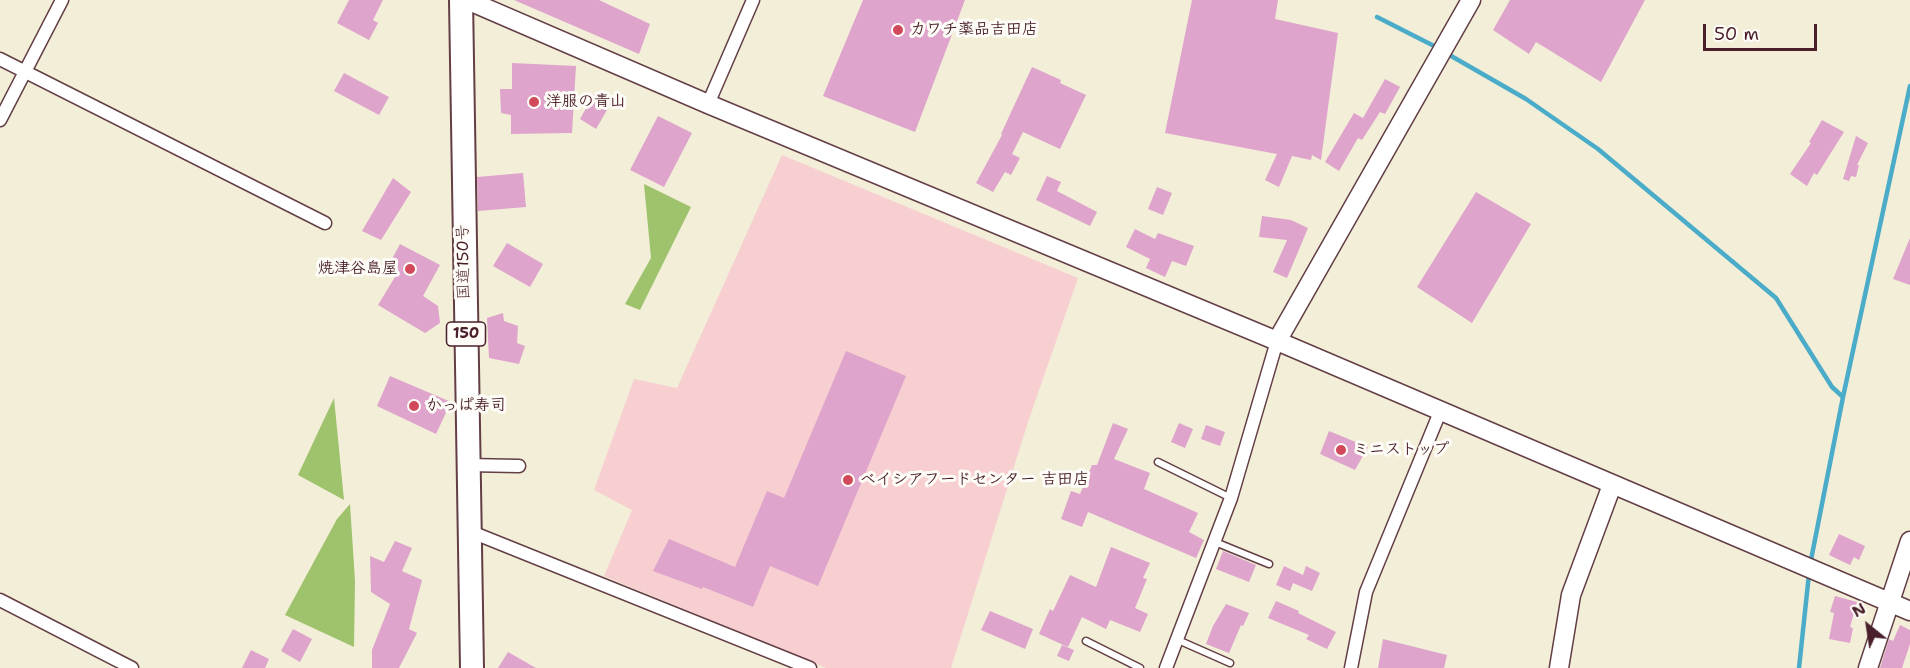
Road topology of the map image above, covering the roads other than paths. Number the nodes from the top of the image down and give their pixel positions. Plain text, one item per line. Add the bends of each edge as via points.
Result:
1 (62, 0) edge
2 (460, 0) edge
3 (467, 0) edge
4 (753, 0) edge
5 (1471, 0) edge
6 (0, 59) edge
7 (25, 72) junction
8 (708, 104) junction
9 (0, 120) edge
10 (325, 223) dead end
11 (1277, 341) junction
12 (1440, 412) junction
13 (1158, 462) dead end
14 (467, 465) junction
15 (519, 466) dead end
16 (1612, 485) junction
17 (1231, 498) junction
18 (469, 531) junction
19 (1910, 541) edge
20 (1215, 542) junction
21 (1269, 564) dead end
22 (0, 600) edge
23 (1890, 603) junction
24 (1910, 611) edge
25 (1178, 640) junction
26 (1086, 641) dead end
27 (1230, 663) dead end
28 (132, 668) edge
29 (472, 668) edge
30 (810, 668) edge
31 (1140, 668) edge
32 (1166, 668) edge
33 (1351, 668) edge
34 (1559, 668) edge
35 (1868, 668) edge

1 - 7 street
2 - 14 highway, 国道150号 / 150
3 - 8 street
4 - 8 street
5 - 11 street
6 - 7 street
7 - 9 street
7 - 10 street
8 - 11 street
11 - 12 street
11 - 17 street
12 - 16 street
12 - 33 street via 1366,592
13 - 17 lane
14 - 15 street
14 - 18 highway, 国道150号 / 150
16 - 23 street
16 - 34 street via 1571,595
17 - 20 street
18 - 29 highway, 国道150号 / 150
18 - 30 street
19 - 23 street
20 - 21 lane
20 - 25 street
22 - 28 street
23 - 24 street
23 - 35 street
25 - 27 lane
25 - 32 street
26 - 31 lane

